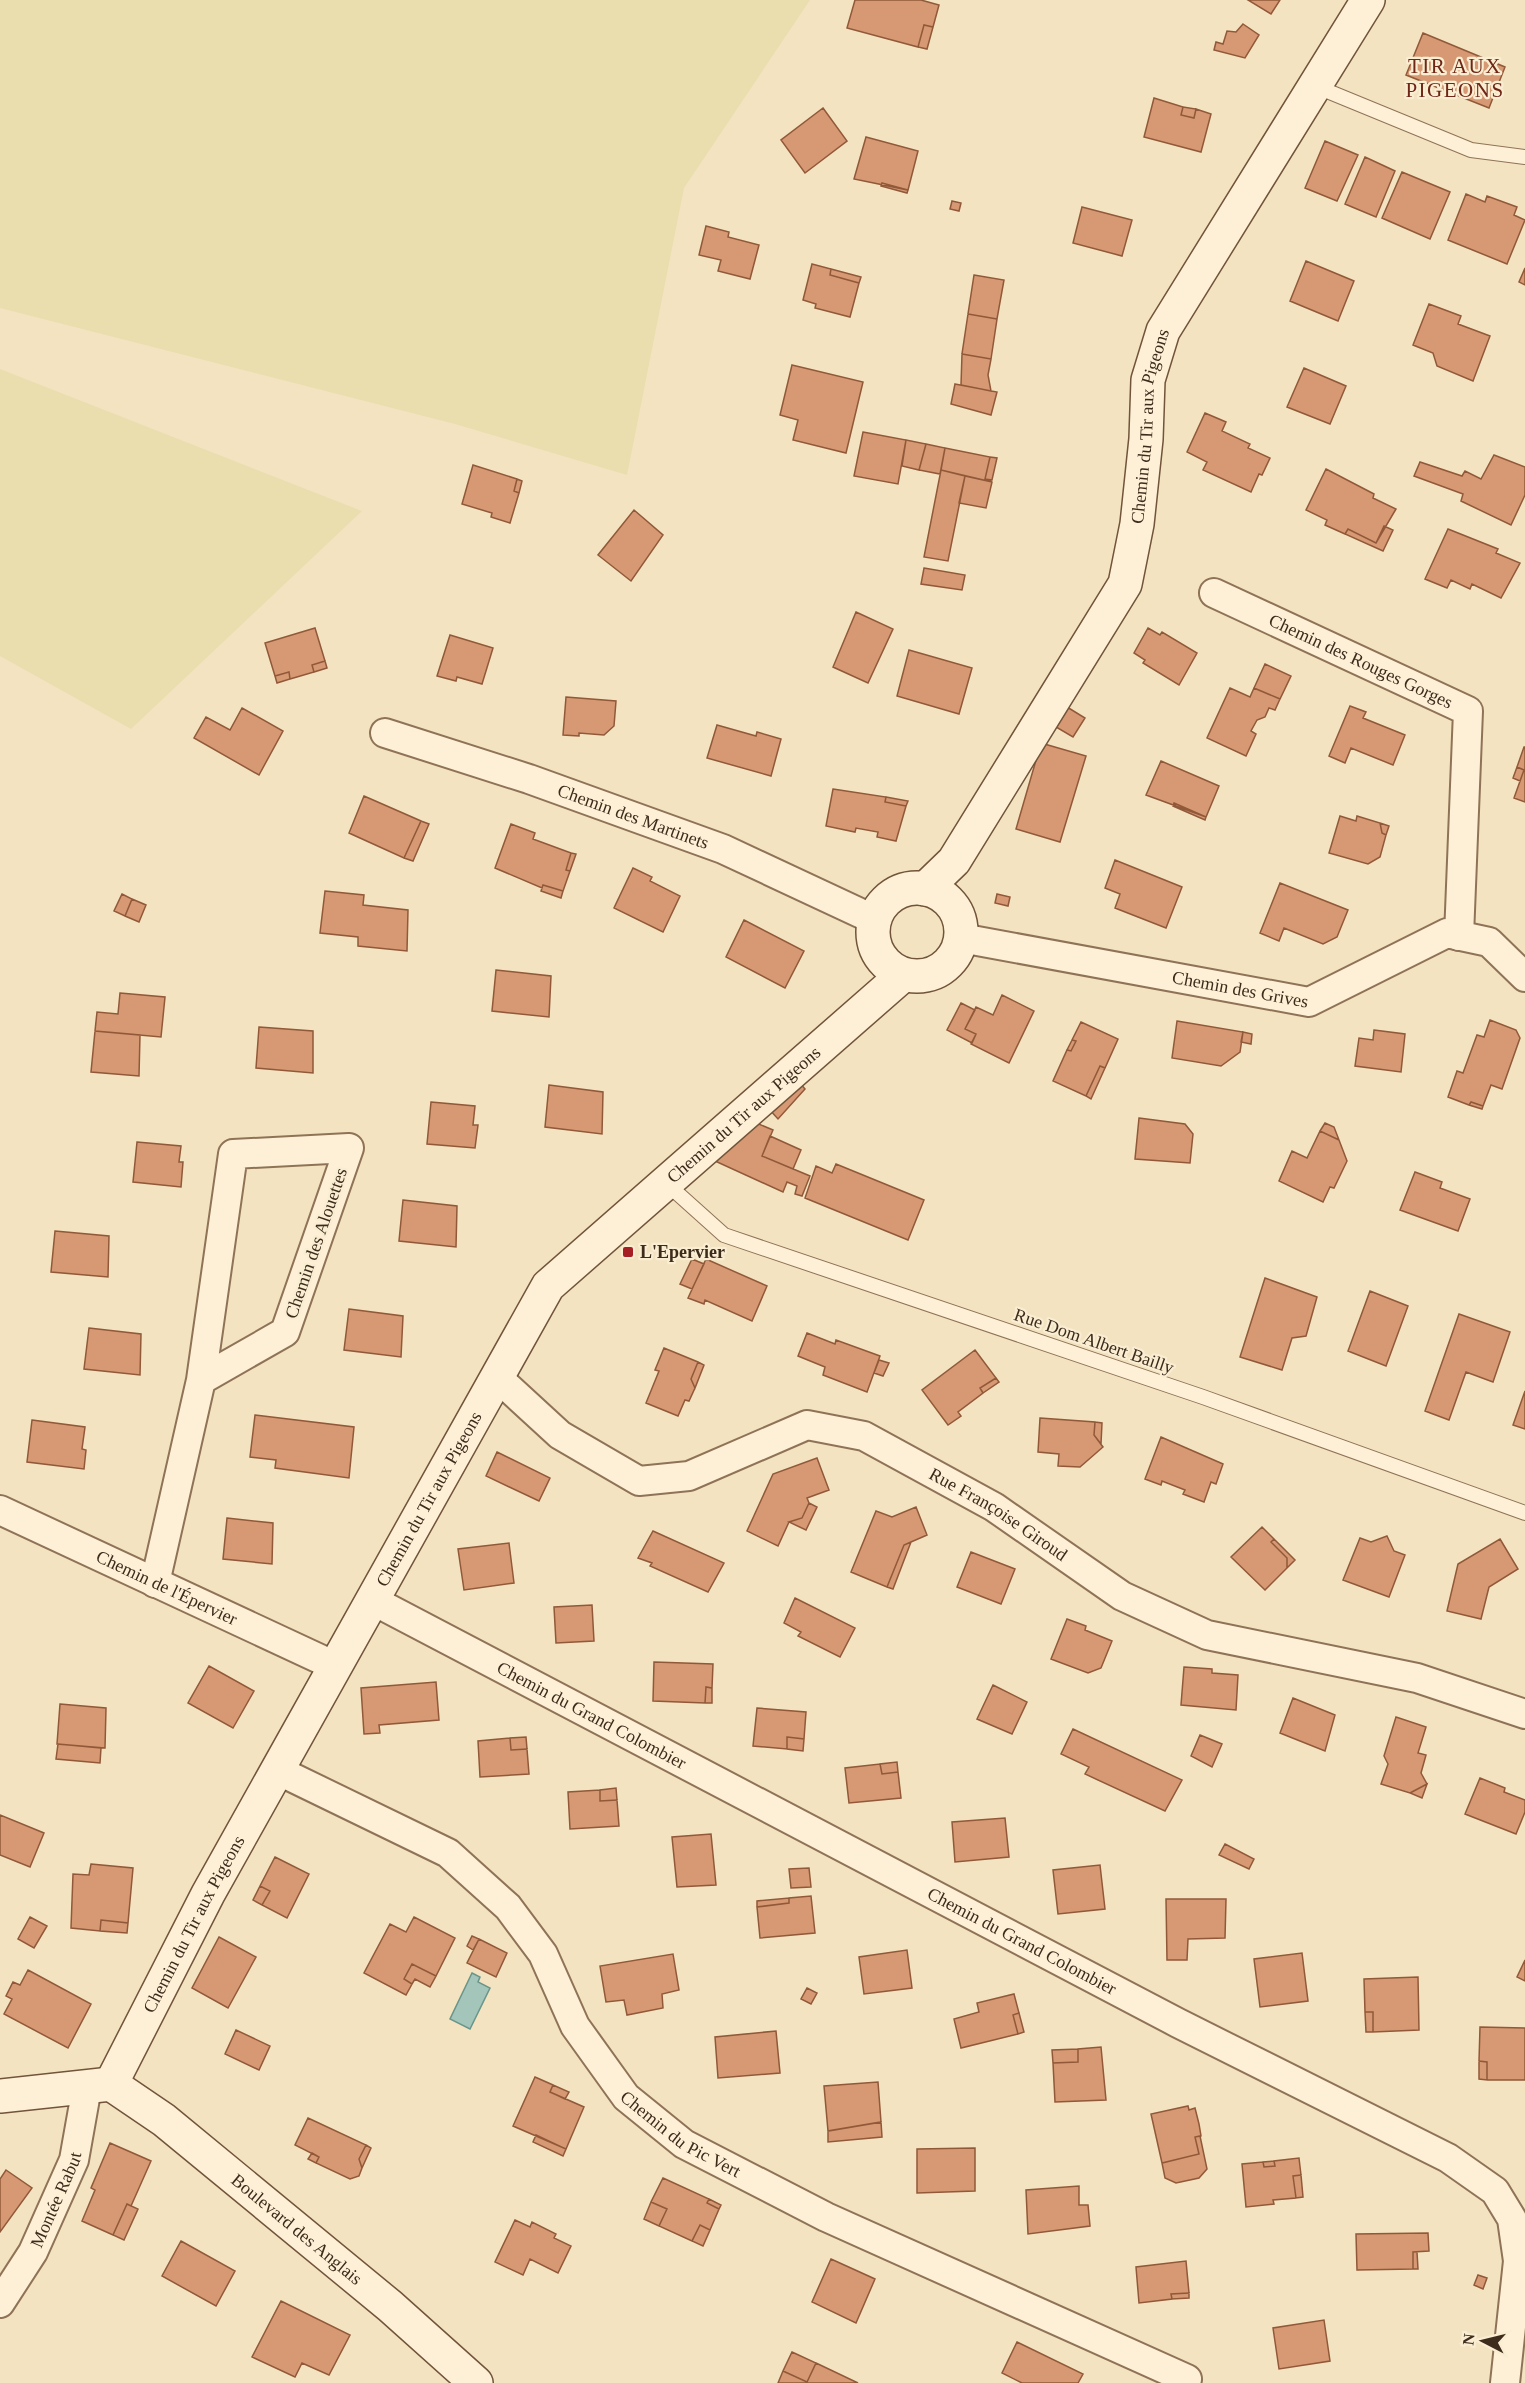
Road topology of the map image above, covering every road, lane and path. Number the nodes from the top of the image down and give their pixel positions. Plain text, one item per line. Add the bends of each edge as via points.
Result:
1 (1368, 0) edge
2 (1316, 86) junction
3 (1525, 157) edge
4 (1214, 593) dead end
5 (385, 733) dead end
6 (935, 893) junction
7 (875, 920) junction
8 (1459, 936) junction
9 (961, 938) junction
10 (893, 968) junction
11 (1525, 977) edge
12 (665, 1182) junction
13 (498, 1378) junction
14 (201, 1380) junction
15 (0, 1510) edge
16 (1525, 1513) edge
17 (155, 1582) junction
18 (372, 1600) junction
19 (335, 1666) junction
20 (1525, 1714) edge
21 (277, 1770) junction
22 (99, 2085) junction
23 (0, 2096) edge
24 (0, 2303) edge
25 (1187, 2379) dead end
26 (476, 2383) edge
27 (1505, 2383) edge

1 - 2 street, Chemin du Tir aux Pigeons
2 - 3 lane via 1471,150
2 - 6 street, Chemin du Tir aux Pigeons via 1163,331 1148,380 1137,524 1125,584
4 - 8 street, Chemin des Rouges Gorges via 1468,711
5 - 7 street, Chemin des Martinets via 529,779 723,849
6 - 7 street via 913,888 888,898
6 - 9 street via 958,915
7 - 10 street via 874,942
8 - 9 street, Chemin des Grives via 1447,933 1309,1002
8 - 11 street, Chemin des Grives via 1489,942
9 - 10 street via 951,962 928,976
10 - 12 street, Chemin du Tir aux Pigeons via 865,1006
12 - 13 street, Chemin du Tir aux Pigeons via 548,1286
12 - 16 lane, Rue Dom Albert Bailly via 724,1235 1203,1397
13 - 18 street, Chemin du Tir aux Pigeons
13 - 20 street, Rue Françoise Giroud via 560,1435 639,1481 689,1476 807,1425 864,1436 994,1508 1122,1596 1207,1635 1417,1678
14 - 14 street, Chemin des Alouettes via 285,1332 349,1148 233,1154
14 - 17 street, Chemin des Alouettes
15 - 17 street, Chemin de l'Épervier
17 - 19 street, Chemin de l'Épervier
18 - 19 street, Chemin du Tir aux Pigeons
18 - 27 street, Chemin du Grand Colombier via 1178,2023 1448,2158 1495,2191 1512,2218 1518,2261
19 - 21 street, Chemin du Tir aux Pigeons
21 - 22 street, Chemin du Tir aux Pigeons
21 - 25 street, Chemin du Pic Vert via 448,1853 508,1907 543,1954 575,2026 626,2097 684,2144 826,2217
22 - 23 street
22 - 24 street, Montée Rabut via 74,2160 33,2252
22 - 26 street, Boulevard des Anglais via 164,2120 390,2306

